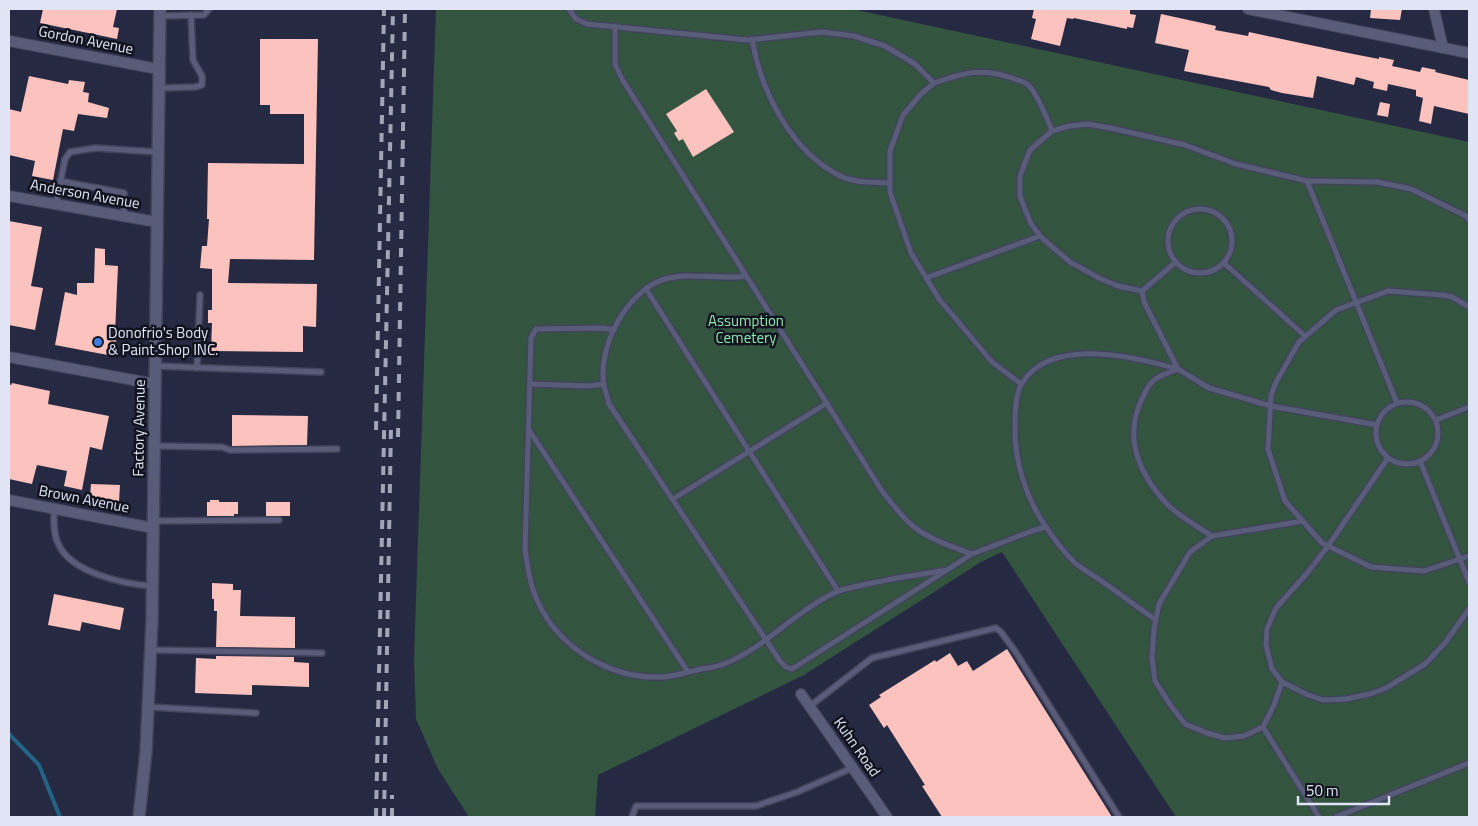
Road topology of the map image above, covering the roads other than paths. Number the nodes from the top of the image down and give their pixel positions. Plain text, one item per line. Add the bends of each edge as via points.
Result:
1 (209, 9) edge
2 (569, 9) edge
3 (1248, 9) edge
4 (1434, 9) edge
5 (159, 12) edge
6 (191, 15) junction
7 (614, 26) junction
8 (752, 39) junction
9 (9, 41) edge
10 (1443, 48) junction
11 (1469, 53) edge
12 (158, 69) junction
13 (934, 83) junction
14 (158, 88) junction
15 (1052, 131) junction
16 (157, 152) junction
17 (60, 181) junction
18 (1307, 181) junction
19 (889, 183) junction
20 (9, 196) edge
21 (56, 204) junction
22 (124, 216) junction
23 (1469, 220) edge
24 (157, 222) junction
25 (1040, 236) junction
26 (1176, 262) junction
27 (1224, 263) junction
28 (746, 276) junction
29 (926, 278) junction
30 (646, 289) junction
31 (1142, 291) junction
32 (200, 295) dead end
33 (1356, 302) junction
34 (1469, 307) edge
35 (614, 330) junction
36 (1305, 336) junction
37 (9, 358) edge
38 (155, 366) junction
39 (196, 368) junction
40 (1178, 369) junction
41 (321, 372) dead end
42 (155, 384) junction
43 (530, 384) junction
44 (603, 384) junction
45 (1021, 384) junction
46 (826, 403) junction
47 (1397, 403) junction
48 (1271, 406) junction
49 (1469, 407) edge
50 (1436, 420) junction
51 (1377, 425) junction
52 (529, 429) junction
53 (154, 446) junction
54 (337, 449) dead end
55 (749, 452) junction
56 (1388, 458) junction
57 (1420, 461) junction
58 (673, 499) junction
59 (9, 500) edge
60 (54, 508) junction
61 (279, 520) dead end
62 (1303, 521) junction
63 (153, 524) junction
64 (1046, 527) junction
65 (1212, 536) junction
66 (1328, 546) junction
67 (972, 554) junction
68 (1469, 556) edge
69 (1459, 559) junction
70 (947, 570) junction
71 (1469, 582) edge
72 (152, 586) junction
73 (838, 592) junction
74 (1469, 609) edge
75 (1156, 620) junction
76 (766, 641) junction
77 (151, 650) junction
78 (322, 653) dead end
79 (688, 672) junction
80 (1282, 682) junction
81 (801, 694) dead end
82 (810, 706) junction
83 (148, 707) junction
84 (256, 713) dead end
85 (1263, 727) junction
86 (1469, 763) edge
87 (852, 768) junction
88 (139, 817) edge
89 (632, 817) edge
90 (887, 817) edge
91 (1120, 817) edge
92 (1319, 817) edge
93 (1336, 817) edge

1 - 6 lane via 204,15
2 - 7 lane via 576,19 587,24
3 - 10 street
4 - 10 street
5 - 6 lane
5 - 12 street, Factory Avenue
6 - 14 lane via 193,60 202,76 202,85 195,88
7 - 8 lane
7 - 28 lane via 615,64 622,79
8 - 13 lane via 822,32 854,36 885,46 915,64
8 - 19 lane via 755,60 766,88 784,122 802,145 842,177
9 - 12 street, Gordon Avenue
10 - 11 street
12 - 14 street, Factory Avenue
13 - 15 lane via 986,71 1027,84 1039,101
13 - 19 lane via 903,116 890,151
14 - 16 street, Factory Avenue
15 - 18 lane via 1088,124 1115,128 1185,145 1236,164
15 - 25 lane via 1030,150 1020,176 1020,196 1031,224
16 - 17 lane via 96,148 70,152
16 - 24 street, Factory Avenue
17 - 21 lane
17 - 22 lane via 124,193
18 - 23 lane via 1376,182 1411,189
18 - 33 lane
19 - 29 lane via 911,253
20 - 21 street, Anderson Avenue
21 - 22 street, Anderson Avenue
22 - 24 street, Anderson Avenue
24 - 38 street, Factory Avenue
25 - 29 lane
25 - 31 lane via 1070,262 1099,278
26 - 27 lane via 1190,272 1198,273 1215,270
26 - 27 lane via 1168,244 1172,224 1179,216 1197,208 1217,213 1230,228 1232,248
26 - 31 lane
27 - 36 lane
28 - 30 lane via 682,276
28 - 46 lane
29 - 45 lane via 939,299 992,362
30 - 35 lane via 630,302
30 - 55 lane
31 - 40 lane via 1144,302
32 - 39 lane
33 - 34 lane via 1388,292 1443,295
33 - 36 lane via 1336,310
33 - 47 lane
35 - 43 lane via 536,329 531,338
35 - 44 lane via 605,355
36 - 48 lane via 1276,382
37 - 42 street
38 - 39 lane
38 - 42 street, Factory Avenue
39 - 41 lane
40 - 45 lane via 1113,354 1075,355 1034,368
40 - 48 lane via 1209,388
40 - 65 lane via 1154,379 1142,398 1135,415 1135,453 1167,505
42 - 53 street, Factory Avenue
43 - 44 lane
43 - 52 lane
44 - 58 lane via 610,404
45 - 64 lane via 1015,409 1014,438 1020,471
46 - 55 lane
46 - 67 lane via 900,515 916,529
47 - 50 lane via 1420,404
47 - 51 lane via 1387,409
48 - 51 lane
48 - 62 lane via 1268,449 1286,501
49 - 50 lane
50 - 57 lane via 1438,439 1428,456
51 - 56 lane via 1378,443
52 - 79 lane
52 - 79 lane via 525,550 537,602 552,626 590,660 610,668 661,677
53 - 54 lane via 222,447 230,450
53 - 63 street, Factory Avenue
55 - 58 lane
55 - 73 lane
56 - 57 lane via 1404,464
56 - 66 lane
57 - 69 lane
58 - 76 lane
59 - 60 street, Brown Avenue
60 - 63 street, Brown Avenue
60 - 72 lane via 58,544 72,560 114,581
61 - 63 lane
62 - 65 lane
62 - 66 lane
63 - 72 street, Factory Avenue
64 - 67 lane
64 - 75 lane via 1076,563
65 - 75 lane via 1190,552 1159,604
66 - 69 lane via 1371,567 1424,571
66 - 80 lane via 1276,608 1267,629 1266,644 1272,670
67 - 70 lane
68 - 69 lane
69 - 71 lane
70 - 73 lane via 875,581
70 - 76 lane via 792,669 780,661
72 - 77 street, Factory Avenue
73 - 76 lane via 805,609
74 - 80 lane via 1445,644 1425,664 1386,688 1346,699 1323,700
75 - 85 lane via 1152,657 1155,681 1185,724 1225,738 1244,736
76 - 79 lane via 724,664
77 - 78 lane
77 - 83 street, Factory Avenue
80 - 85 lane
81 - 82 street, Kuhn Road
82 - 87 street, Kuhn Road
82 - 91 lane via 872,658 996,628 1015,651
83 - 84 lane
83 - 88 street, Factory Avenue
85 - 92 lane
86 - 93 lane
87 - 89 lane via 756,806 636,806
87 - 90 street, Kuhn Road

